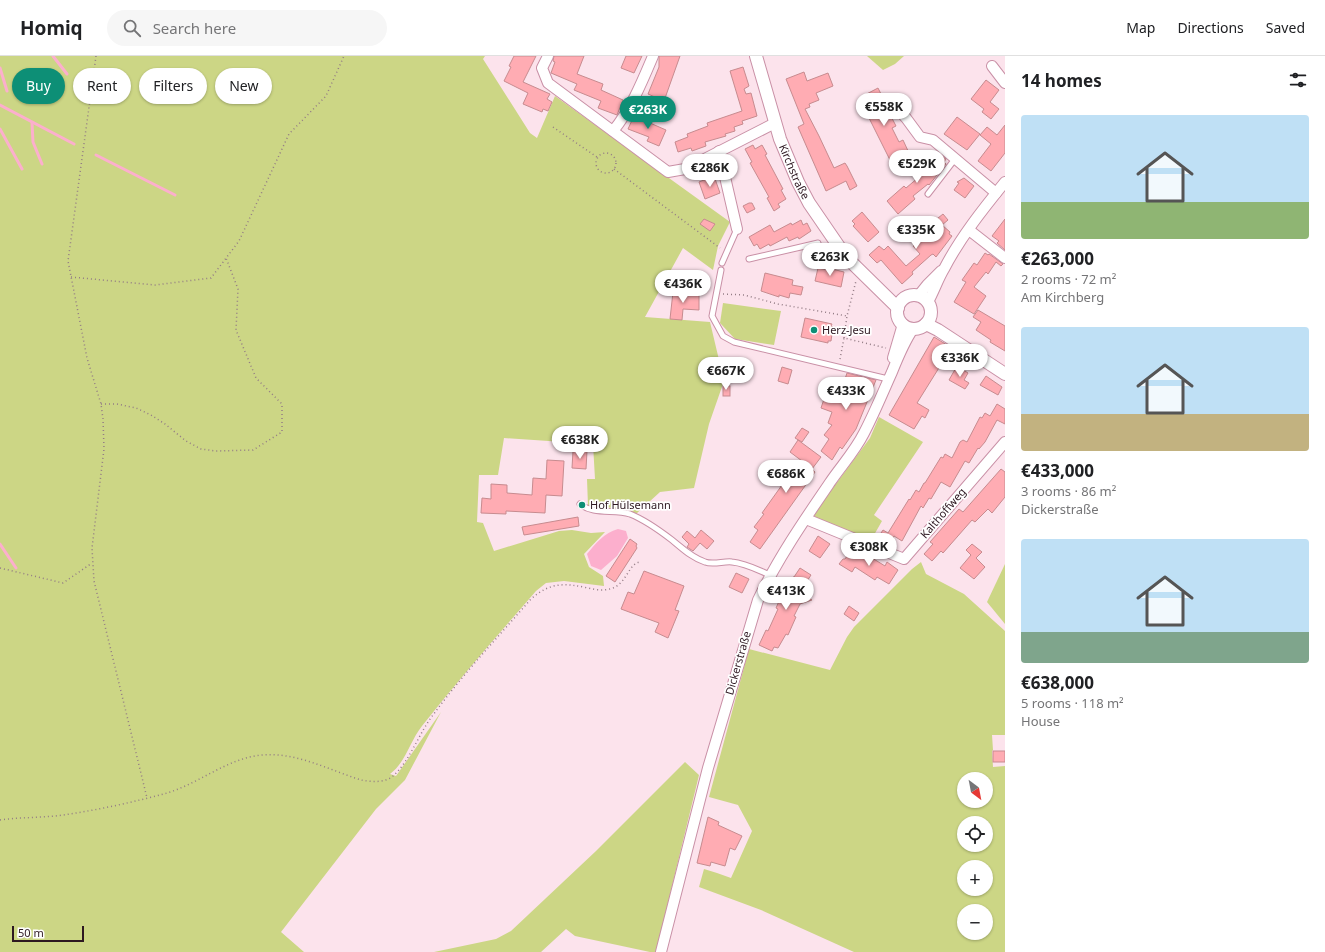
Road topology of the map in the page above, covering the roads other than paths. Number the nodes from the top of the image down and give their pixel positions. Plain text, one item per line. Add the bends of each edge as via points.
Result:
1 (548, 56) edge
2 (653, 56) edge
3 (756, 56) edge
4 (992, 66) dead end
5 (1005, 83) edge
6 (894, 105) dead end
7 (775, 123) junction
8 (613, 131) junction
9 (719, 151) junction
10 (955, 158) junction
11 (1005, 182) edge
12 (996, 192) junction
13 (928, 194) dead end
14 (737, 229) joint
15 (968, 230) junction
16 (818, 243) dead end
17 (1005, 258) edge
18 (749, 259) dead end
19 (722, 262) dead end
20 (721, 270) dead end
21 (860, 271) junction
22 (905, 298) junction
23 (898, 308) junction
24 (926, 309) junction
25 (908, 326) junction
26 (1005, 374) edge
27 (888, 379) junction
28 (1005, 442) edge
29 (580, 504) dead end
30 (806, 519) junction
31 (770, 575) junction
32 (661, 952) edge

1 - 8 street via 542,68 548,83
2 - 8 street via 640,86
3 - 7 street, Kirchstraße
4 - 5 street
6 - 10 street via 920,137 933,140
7 - 9 street
7 - 21 street, Kirchstraße via 809,203 836,244
8 - 9 street via 668,172 685,169
9 - 14 street
10 - 12 street
10 - 13 lane
11 - 12 street
12 - 15 street
14 - 19 lane
15 - 17 street
15 - 24 street via 944,269
16 - 18 lane
20 - 27 lane via 712,316 723,336 734,342
21 - 22 street, Kirchstraße
21 - 23 street, Kirchstraße
22 - 23 street
22 - 24 street via 910,295
23 - 25 street via 898,317
24 - 25 street via 922,327
24 - 26 street via 938,330
25 - 27 street, Dickerstraße
25 - 27 street, Dickerstraße via 894,350
27 - 30 street, Dickerstraße via 864,433 850,457
28 - 30 street, Kalthoffweg via 904,559
29 - 31 lane via 586,509 623,512 639,518 686,552 705,562 740,563
30 - 31 street, Dickerstraße
31 - 32 street, Dickerstraße via 753,613 715,742

